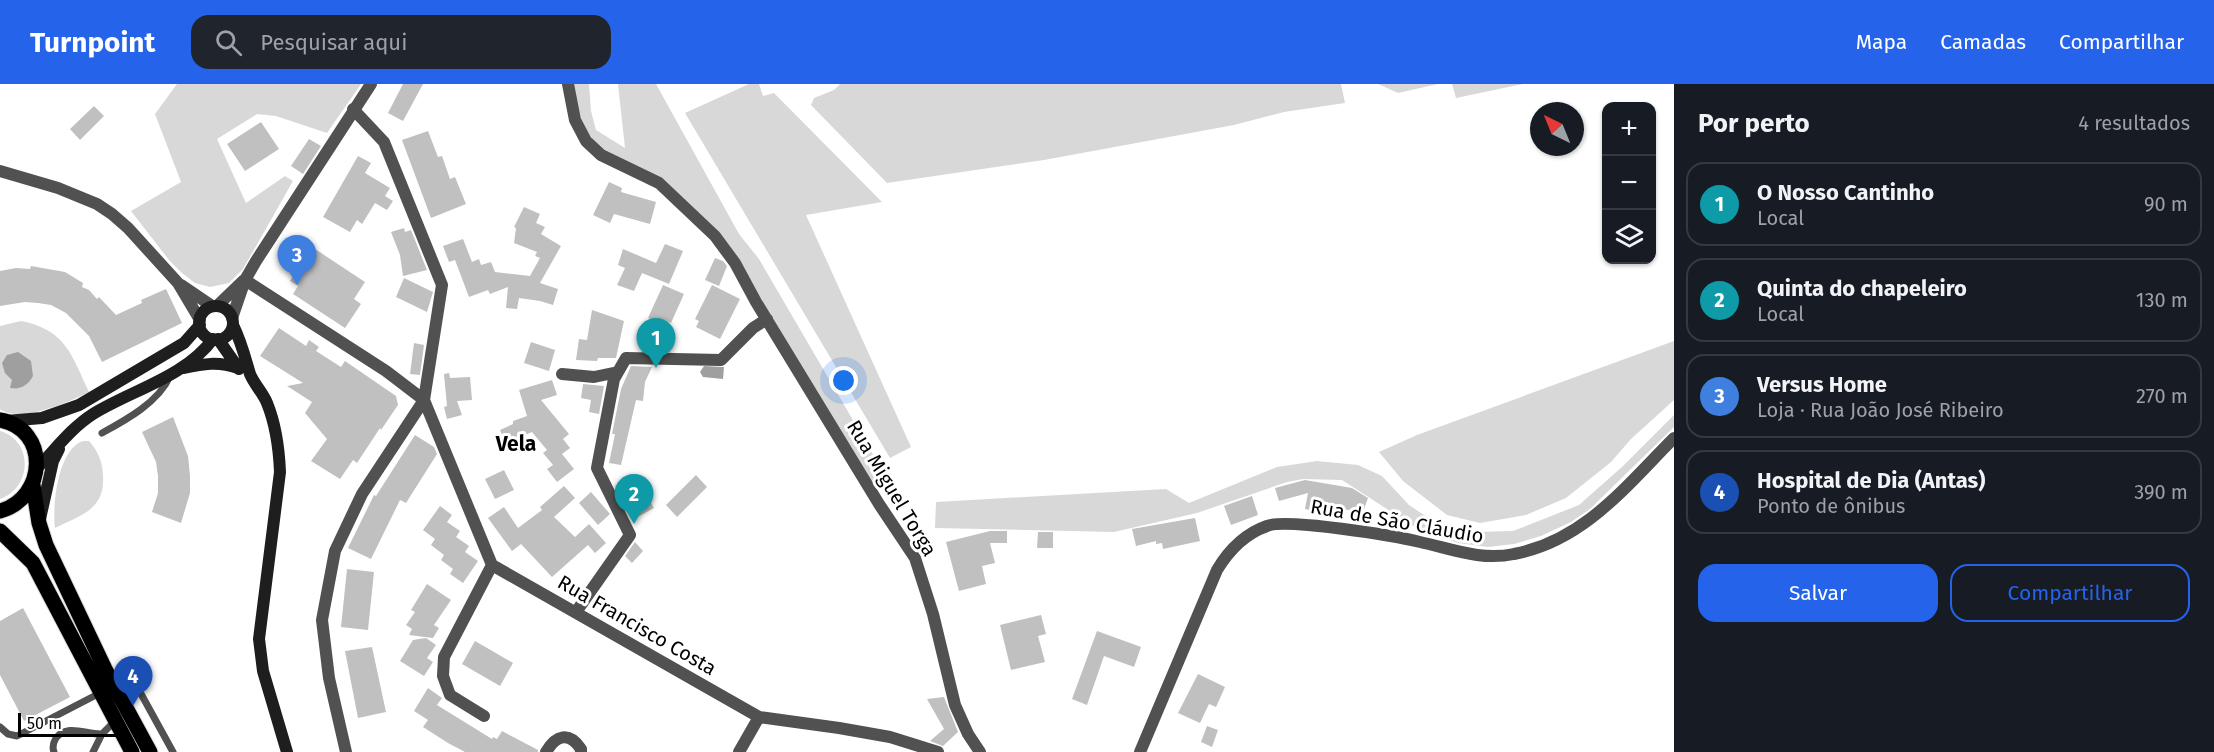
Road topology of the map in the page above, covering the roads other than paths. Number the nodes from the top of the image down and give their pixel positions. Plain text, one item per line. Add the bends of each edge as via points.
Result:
1 (370, 84) edge
2 (568, 84) edge
3 (353, 109) junction
4 (0, 171) edge
5 (245, 280) junction
6 (178, 283) junction
7 (215, 306) junction
8 (766, 319) junction
9 (233, 321) junction
10 (200, 323) junction
11 (216, 339) junction
12 (238, 368) junction
13 (177, 371) junction
14 (618, 372) junction
15 (562, 374) dead end
16 (251, 376) junction
17 (424, 400) junction
18 (3, 421) edge
19 (102, 433) dead end
20 (1674, 438) edge
21 (61, 443) junction
22 (37, 468) junction
23 (33, 485) junction
24 (0, 511) edge
25 (39, 523) junction
26 (0, 531) edge
27 (492, 565) junction
28 (576, 612) junction
29 (112, 682) junction
30 (100, 693) junction
31 (484, 716) dead end
32 (759, 717) junction
33 (115, 721) junction
34 (0, 727) edge
35 (102, 734) junction
36 (54, 752) edge
37 (93, 752) edge
38 (132, 752) edge
39 (150, 752) edge
40 (173, 752) edge
41 (287, 752) edge
42 (346, 752) edge
43 (546, 752) edge
44 (581, 752) edge
45 (739, 752) edge
46 (938, 752) edge
47 (980, 752) edge
48 (1140, 752) edge

1 - 3 street
2 - 8 street, Rua Miguel Torga via 575,120 585,141 601,155 659,183 691,212 735,262
3 - 5 street
3 - 17 street via 384,142 442,285
4 - 6 street via 97,204 128,228
5 - 7 street
5 - 9 street
5 - 17 street
6 - 7 street
6 - 10 street
7 - 9 main road via 227,309
7 - 10 main road via 204,311
8 - 14 street via 722,360 626,358
8 - 47 street, Rua Miguel Torga via 915,558 955,705
9 - 11 main road via 228,335
9 - 16 main road
10 - 11 main road via 204,334
10 - 18 main road via 184,343 79,405 42,417
11 - 12 main road
11 - 13 main road
12 - 13 main road via 209,363
12 - 16 main road
13 - 19 lane via 135,415
13 - 21 main road via 92,415
14 - 15 street via 594,377
14 - 28 street via 597,468 630,535
16 - 41 main road via 269,409 279,449 280,472 260,639 263,671
17 - 27 street
17 - 42 street via 362,494 335,551 322,620 329,678
18 - 22 main road via 19,428 29,440 36,453
20 - 48 street, Rua de São Cláudio via 1594,518 1566,535 1514,554 1464,554 1419,541 1295,524 1268,525 1238,542 1217,570
21 - 22 main road
21 - 25 main road
22 - 23 main road
23 - 24 main road via 15,505
23 - 25 main road
25 - 29 main road
26 - 30 main road via 33,562
27 - 28 street, Rua Francisco Costa
27 - 31 street via 444,657 443,676 450,695
28 - 32 street, Rua Francisco Costa
29 - 39 main road
29 - 40 lane via 130,685 140,692
30 - 33 main road
30 - 34 lane via 17,736
32 - 45 street
32 - 46 street, Rua Francisco Costa via 890,737
33 - 35 lane
33 - 38 main road
35 - 36 lane via 67,731 54,740
35 - 37 lane
43 - 44 street via 552,742 564,737 576,741

